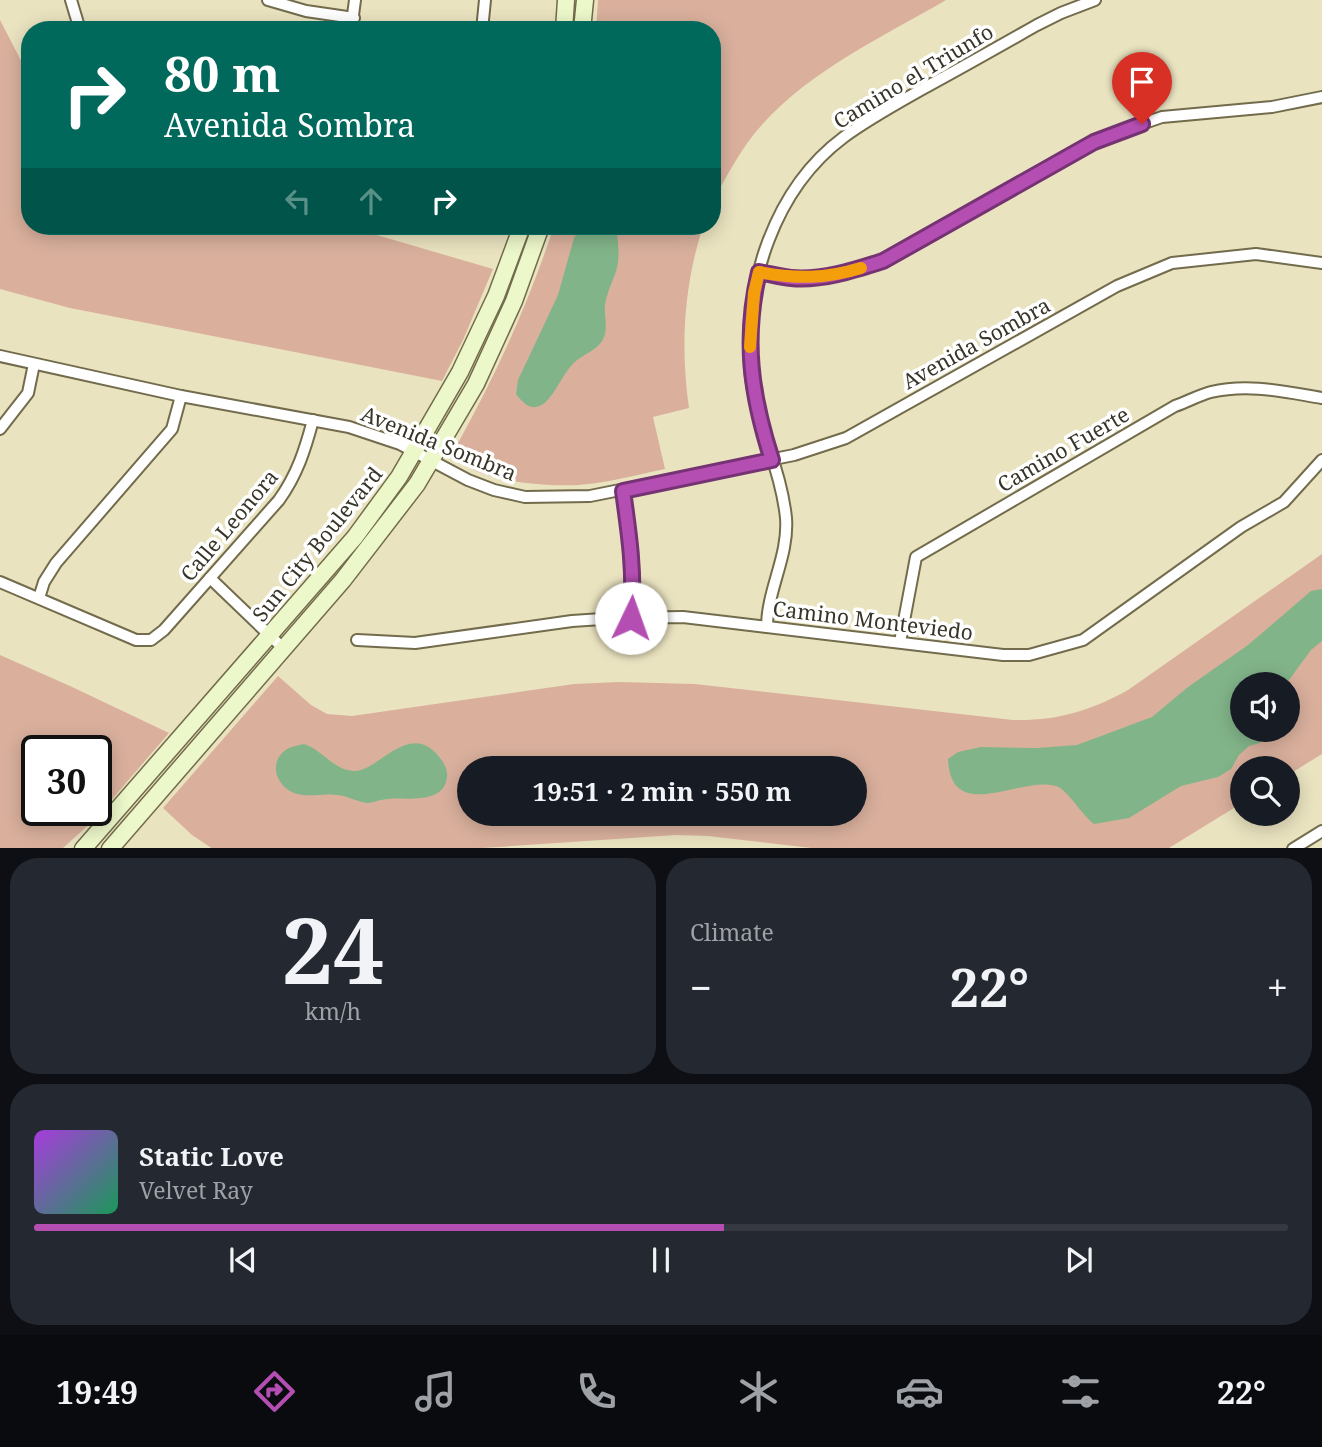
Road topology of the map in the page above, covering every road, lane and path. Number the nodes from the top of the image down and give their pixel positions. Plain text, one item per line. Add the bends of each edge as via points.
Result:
1 (71, 0) edge
2 (268, 0) edge
3 (355, 0) edge
4 (485, 0) edge
5 (566, 0) edge
6 (585, 0) edge
7 (1095, 0) edge
8 (354, 18) junction
9 (77, 21) edge
10 (353, 21) edge
11 (483, 21) edge
12 (565, 21) edge
13 (583, 21) edge
14 (1322, 97) edge
15 (519, 235) edge
16 (538, 235) edge
17 (1322, 263) edge
18 (759, 272) junction
19 (0, 356) edge
20 (34, 364) junction
21 (181, 396) junction
22 (1322, 398) edge
23 (313, 421) junction
24 (0, 429) edge
25 (414, 450) junction
26 (432, 460) junction
27 (772, 460) junction
28 (1322, 460) edge
29 (623, 491) junction
30 (210, 578) junction
31 (0, 582) edge
32 (39, 598) junction
33 (631, 618) junction
34 (767, 627) junction
35 (270, 635) junction
36 (357, 640) dead end
37 (900, 642) junction
38 (284, 649) junction
39 (1322, 831) edge
40 (97, 833) junction
41 (84, 848) edge
42 (112, 848) edge
43 (1295, 848) edge

1 - 9 street
2 - 8 street
3 - 8 street
4 - 11 street
5 - 12 street
6 - 13 street
7 - 18 street, Camino el Triunfo via 1037,26 842,138 791,195
8 - 10 street
14 - 18 street via 1272,107 1162,117 1094,142 883,261 816,277
15 - 25 street, Sun City Boulevard via 472,347
16 - 26 street, Sun City Boulevard via 476,384
17 - 27 street, Avenida Sombra via 1256,254 1172,263 1117,286 846,438
18 - 27 street, Camino el Triunfo via 750,367 759,421
19 - 20 street, Avenida Sombra
20 - 21 street, Avenida Sombra
20 - 24 street via 28,393
21 - 23 street, Avenida Sombra
21 - 32 street via 172,429 56,563
22 - 37 street, Camino Fuerte via 1258,387 1235,388 1175,407 916,558
23 - 25 street, Avenida Sombra via 349,427
23 - 30 street, Calle Leonora via 291,484
25 - 26 street, Avenida Sombra
25 - 35 street, Sun City Boulevard via 355,537
26 - 29 street, Avenida Sombra via 468,480 525,497
26 - 38 street, Sun City Boulevard via 344,580
27 - 29 street, Avenida Sombra
27 - 34 street, Camino el Triunfo via 783,499 786,534
28 - 37 street, Camino Monteviedo via 1284,502 1241,527 1083,640 1029,655
29 - 33 street via 631,541
30 - 32 street, Calle Leonora via 151,640 136,640
30 - 35 street
31 - 32 street
33 - 34 street, Camino Monteviedo via 683,617
33 - 36 street, Camino Monteviedo via 572,621 415,643
34 - 37 street, Camino Monteviedo
35 - 38 street
35 - 40 street, Sun City Boulevard
38 - 42 street, Sun City Boulevard
39 - 43 street
40 - 41 street, Sun City Boulevard
40 - 42 street

